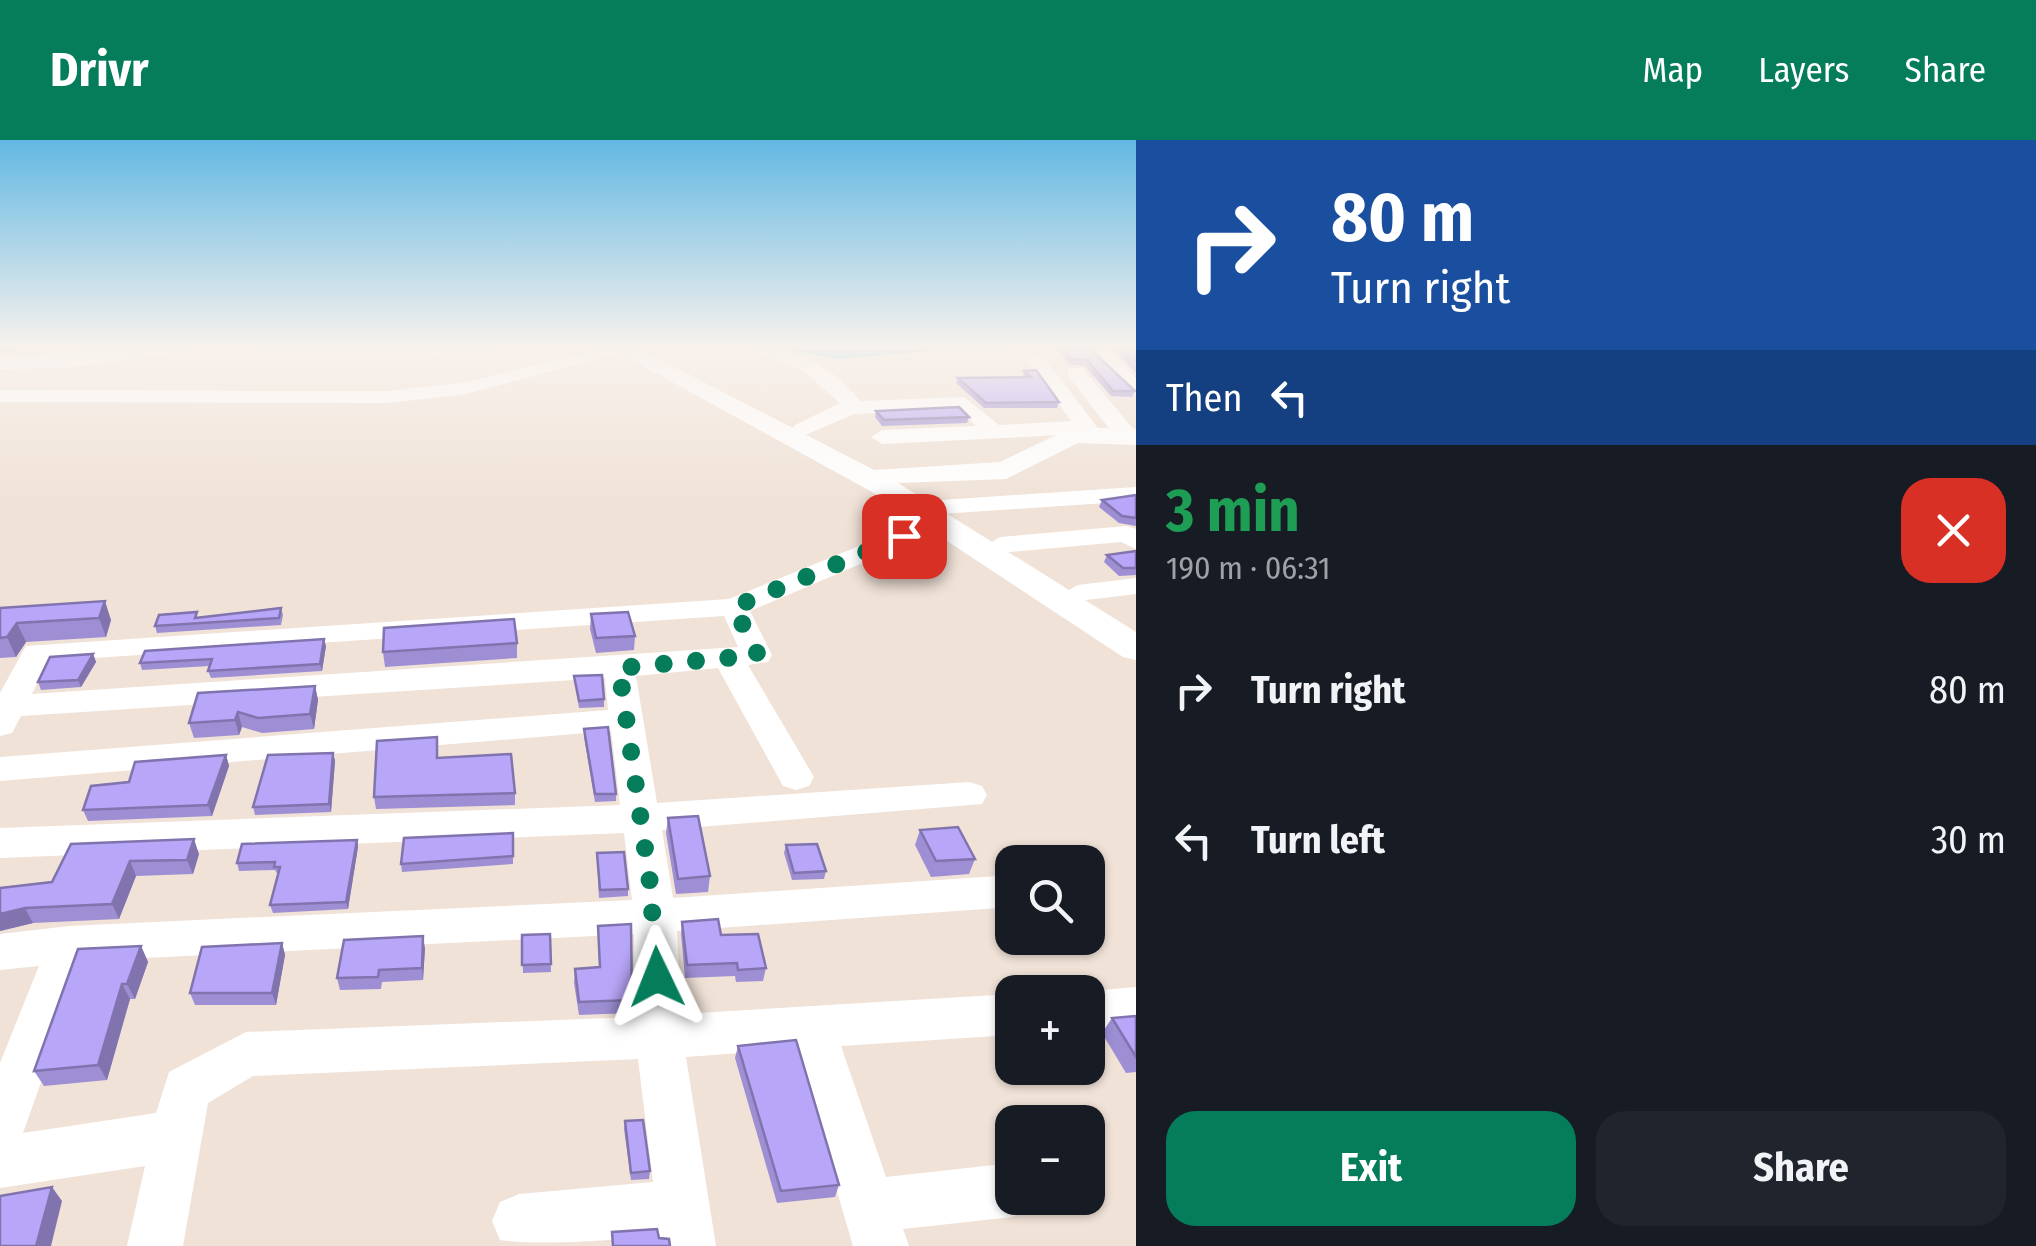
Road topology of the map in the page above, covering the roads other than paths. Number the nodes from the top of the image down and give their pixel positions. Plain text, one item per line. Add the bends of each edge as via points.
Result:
1 (727, 400) edge
2 (745, 400) edge
3 (845, 400) edge
4 (961, 400) edge
5 (1066, 400) edge
6 (1100, 400) edge
7 (964, 403) junction
8 (850, 408) junction
9 (803, 430) junction
10 (1089, 431) junction
11 (992, 432) junction
12 (1132, 436) edge
13 (882, 437) dead end
14 (885, 475) junction
15 (1136, 494) edge
16 (939, 515) junction
17 (1133, 536) edge
18 (1000, 545) junction
19 (1136, 586) edge
20 (1078, 594) junction
21 (734, 607) junction
22 (1136, 630) edge
23 (1136, 649) edge
24 (728, 658) junction
25 (619, 668) junction
26 (5, 716) edge
27 (628, 719) junction
28 (0, 769) edge
29 (796, 777) dead end
30 (969, 796) dead end
31 (642, 818) junction
32 (0, 843) edge
33 (995, 892) edge
34 (654, 916) junction
35 (69, 944) junction
36 (0, 952) edge
37 (1136, 1007) edge
38 (1105, 1009) edge
39 (995, 1015) edge
40 (811, 1026) junction
41 (660, 1038) junction
42 (0, 1126) edge
43 (176, 1136) junction
44 (0, 1162) edge
45 (995, 1194) edge
46 (519, 1221) dead end
47 (875, 1226) edge
48 (686, 1227) edge
49 (155, 1246) edge

1 - 16 main road
2 - 9 main road
3 - 8 street
4 - 7 street
5 - 10 street
6 - 12 street
7 - 8 street
7 - 11 street
8 - 9 street
9 - 14 main road
10 - 11 street
10 - 12 main road
10 - 14 main road via 1006,470
11 - 13 street
14 - 16 main road
15 - 16 street
16 - 18 main road
16 - 21 street
16 - 23 main road
17 - 18 street
18 - 20 main road
19 - 20 street
20 - 22 main road
21 - 24 street via 758,655
21 - 26 street via 37,653
24 - 25 street
24 - 29 street
25 - 26 street
25 - 27 street
27 - 28 street
27 - 31 street
30 - 31 street
31 - 32 street
31 - 34 street
33 - 34 street
34 - 35 street
34 - 41 street
35 - 36 street
35 - 42 street
37 - 38 street
39 - 40 street
40 - 41 street
40 - 47 street
41 - 43 street via 246,1054 186,1089
41 - 48 street
43 - 44 street
43 - 49 street
45 - 47 street
46 - 48 street

